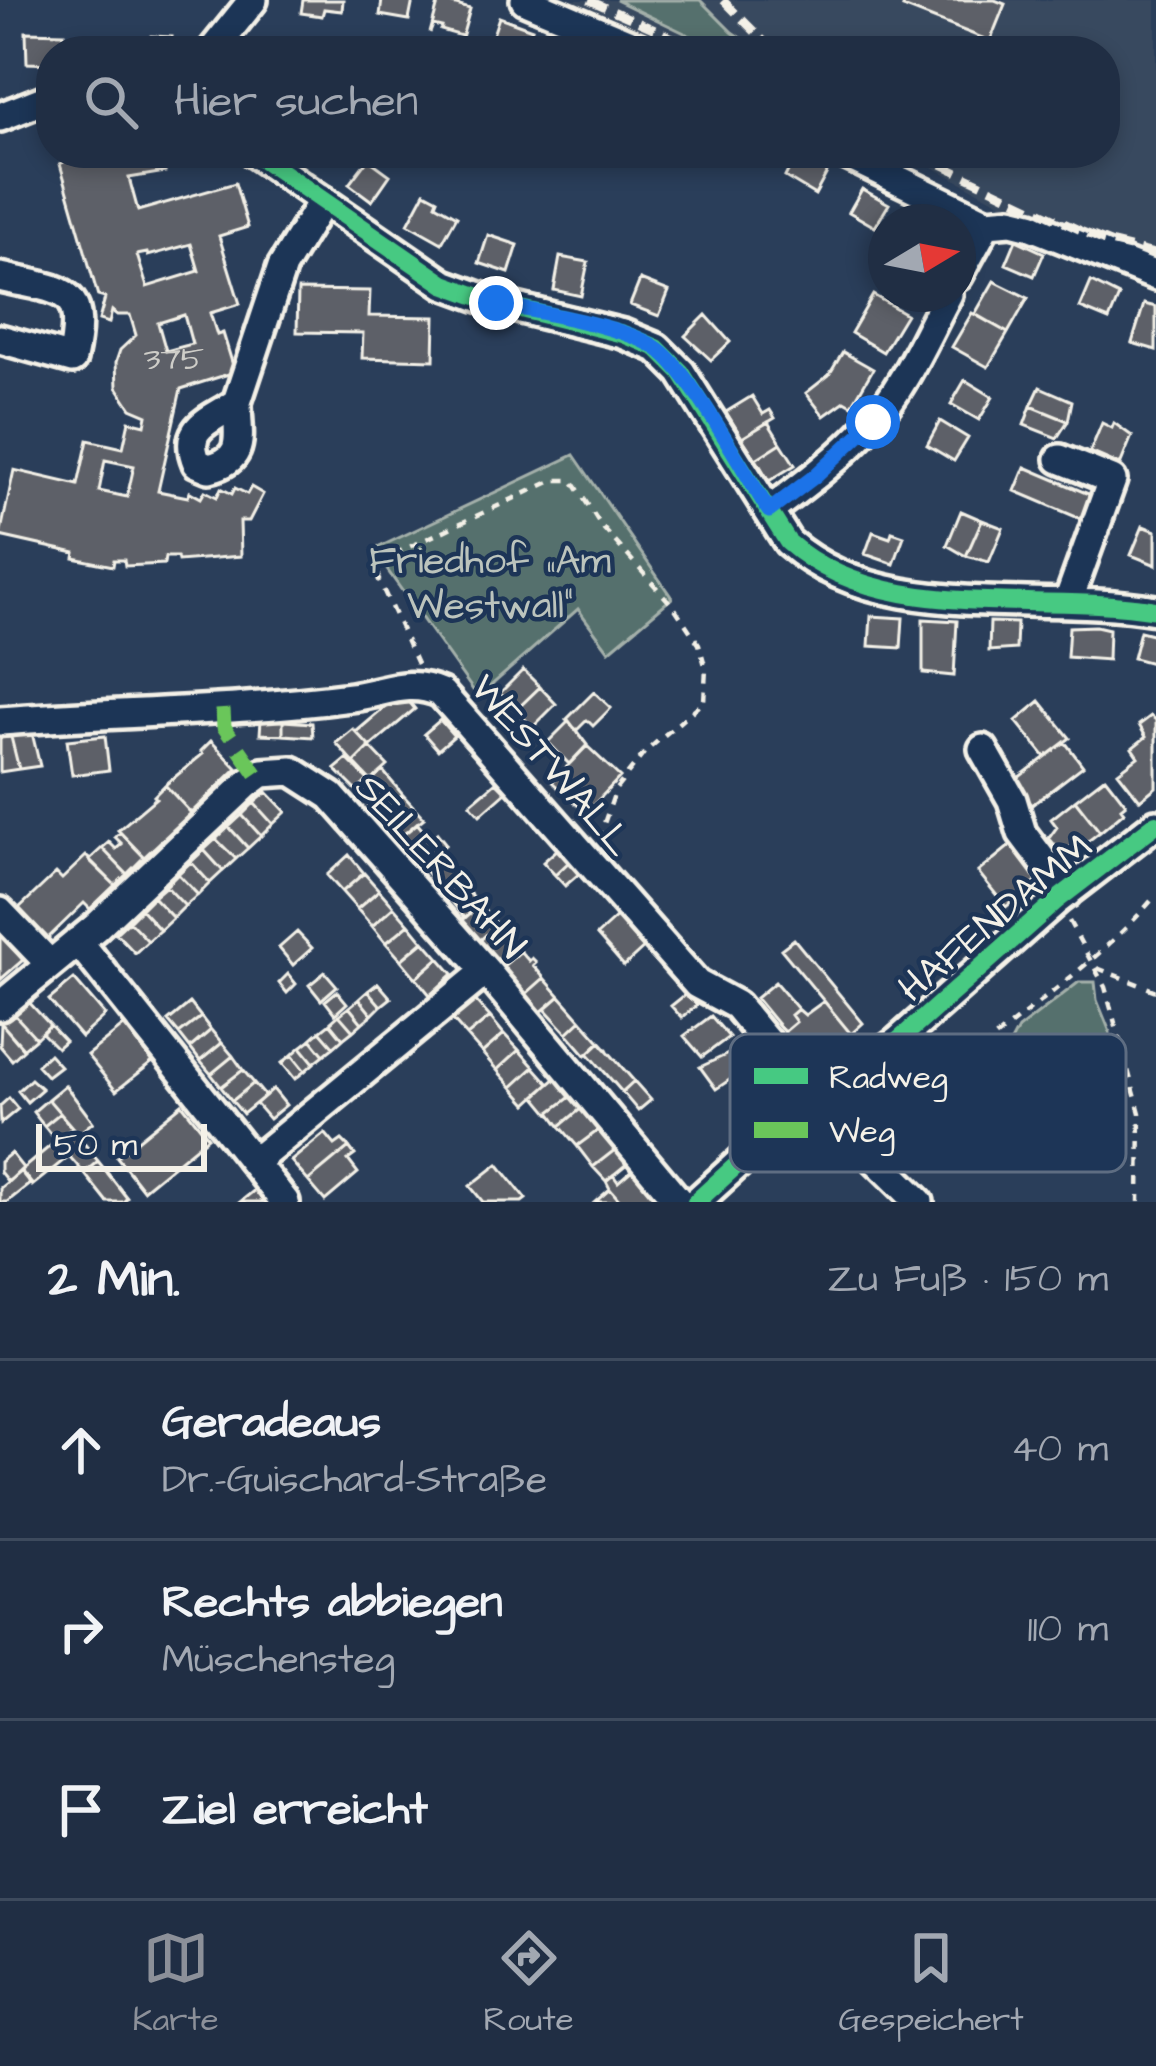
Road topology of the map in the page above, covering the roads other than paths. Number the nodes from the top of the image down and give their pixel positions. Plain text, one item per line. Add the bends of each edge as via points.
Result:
1 (253, 0) edge
2 (525, 0) edge
3 (224, 36) edge
4 (610, 36) edge
5 (36, 103) edge
6 (0, 117) edge
7 (276, 168) edge
8 (874, 168) edge
9 (323, 200) junction
10 (987, 223) junction
11 (976, 243) edge
12 (1156, 276) edge
13 (0, 277) edge
14 (938, 312) edge
15 (0, 339) edge
16 (237, 402) dead end
17 (1060, 459) dead end
18 (769, 511) junction
19 (1068, 602) junction
20 (1156, 610) edge
21 (0, 721) edge
22 (983, 749) dead end
23 (1156, 824) edge
24 (1062, 897) junction
25 (0, 911) edge
26 (78, 940) junction
27 (49, 963) junction
28 (486, 971) junction
29 (0, 1006) edge
30 (760, 1034) edge
31 (906, 1034) edge
32 (254, 1162) junction
33 (731, 1172) edge
34 (888, 1172) edge
35 (285, 1202) edge
36 (679, 1202) edge
37 (696, 1202) edge
38 (919, 1202) edge

1 - 3 street
2 - 4 street
5 - 6 street
7 - 9 street
8 - 10 street
9 - 16 street via 282,267
9 - 18 street via 444,284 657,348 681,372
10 - 11 street
10 - 12 street via 1030,226
13 - 15 street via 60,292 80,314 72,358
14 - 18 street via 873,422
17 - 19 street via 1112,480
18 - 19 street via 800,552 848,581 931,597
19 - 20 street
21 - 30 street, WESTWALL via 223,709 424,685 441,693 697,984 736,1005
22 - 24 street
23 - 24 street, HAFENDAMM
24 - 31 street, HAFENDAMM
25 - 27 street
26 - 27 street, SEILERBAHN
26 - 28 street, SEILERBAHN via 247,784 262,773 292,771 331,796
26 - 32 street
27 - 29 street, SEILERBAHN
28 - 32 street
28 - 36 street, SEILERBAHN
32 - 35 street
33 - 37 street, HAFENDAMM
34 - 38 street

